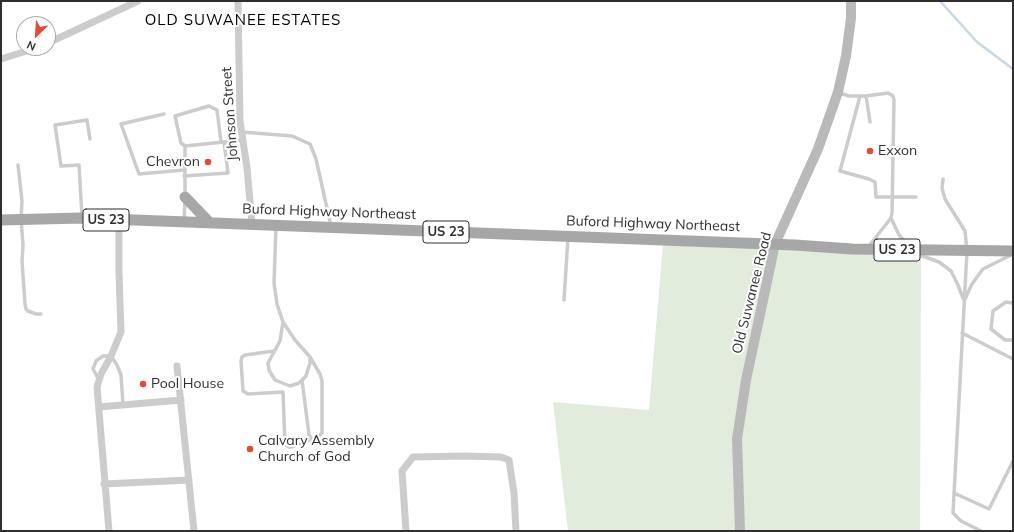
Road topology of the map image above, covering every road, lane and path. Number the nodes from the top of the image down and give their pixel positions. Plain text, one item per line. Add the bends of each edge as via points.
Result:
1 (138, 1) edge
2 (238, 1) edge
3 (851, 1) edge
4 (56, 39) edge
5 (16, 54) edge
6 (1, 59) edge
7 (838, 92) junction
8 (860, 96) junction
9 (866, 96) junction
10 (164, 114) dead end
11 (870, 122) dead end
12 (243, 136) junction
13 (90, 140) dead end
14 (223, 142) junction
15 (184, 146) junction
16 (18, 165) dead end
17 (184, 170) junction
18 (184, 176) junction
19 (942, 179) dead end
20 (185, 196) junction
21 (892, 197) junction
22 (916, 197) dead end
23 (82, 218) junction
24 (891, 218) junction
25 (21, 219) junction
26 (1, 220) edge
27 (118, 220) junction
28 (184, 222) junction
29 (210, 223) junction
30 (252, 224) junction
31 (276, 225) junction
32 (331, 227) junction
33 (568, 236) junction
34 (775, 244) junction
35 (866, 249) junction
36 (910, 250) junction
37 (967, 251) junction
38 (1013, 253) edge
39 (564, 300) dead end
40 (964, 301) junction
41 (1013, 302) edge
42 (42, 314) dead end
43 (283, 322) junction
44 (962, 333) junction
45 (1013, 340) edge
46 (274, 351) junction
47 (111, 356) junction
48 (310, 357) junction
49 (1013, 359) edge
50 (177, 366) dead end
51 (302, 380) junction
52 (284, 384) junction
53 (283, 392) junction
54 (180, 400) junction
55 (123, 405) junction
56 (99, 408) junction
57 (312, 440) junction
58 (1013, 461) edge
59 (189, 480) junction
60 (104, 484) junction
61 (954, 493) junction
62 (109, 531) edge
63 (194, 531) edge
64 (406, 531) edge
65 (516, 531) edge
66 (740, 531) edge
67 (981, 531) edge

1 - 4 street
2 - 12 street, Johnson Street
3 - 7 street, Old Suwanee Road via 846,56
5 - 6 street
7 - 8 lane
7 - 34 street, Old Suwanee Road via 818,149
8 - 9 lane
8 - 21 lane via 840,171 875,182 876,197
9 - 11 lane
9 - 21 lane via 888,93 893,96
10 - 17 lane via 121,124 139,174
12 - 14 lane
12 - 30 street, Johnson Street
12 - 32 lane via 292,136 310,144 316,159
13 - 23 lane via 87,120 54,125 61,166 80,165
14 - 15 lane
14 - 15 lane via 217,110 209,106 175,116 181,143
14 - 18 lane via 228,173
15 - 17 lane
16 - 25 lane
17 - 18 lane
18 - 20 lane
19 - 37 lane via 945,199 965,231
20 - 28 lane
20 - 29 main road
21 - 22 lane
21 - 24 lane
23 - 25 main road, Buford Highway Northeast / US 23
23 - 27 main road, Buford Highway Northeast / US 23
24 - 35 lane
24 - 36 lane
25 - 26 main road, Buford Highway Northeast / US 23
25 - 42 lane via 26,309 32,313
27 - 28 main road, Buford Highway Northeast / US 23
27 - 47 street via 121,332
28 - 29 main road, Buford Highway Northeast / US 23
29 - 30 main road, Buford Highway Northeast / US 23
30 - 31 main road, Buford Highway Northeast / US 23
31 - 32 main road, Buford Highway Northeast / US 23
31 - 43 lane via 274,283
32 - 33 main road, Buford Highway Northeast / US 23
33 - 34 main road, Buford Highway Northeast / US 23
33 - 39 lane
34 - 35 main road, US 23
34 - 66 street, Old Suwanee Road via 746,380 738,439
35 - 36 main road, US 23
36 - 37 main road, US 23
36 - 40 lane via 939,262 951,271
37 - 38 main road, US 23
37 - 40 lane
38 - 40 lane via 983,269
40 - 44 lane
41 - 45 lane via 1006,302 993,311 991,329 1005,340
43 - 46 lane via 280,341
43 - 48 lane
44 - 49 lane
44 - 61 lane
46 - 52 lane via 268,363 269,370 275,380
46 - 53 lane via 242,357 243,391 248,394
47 - 55 lane via 121,375
47 - 56 street via 100,374 97,387
48 - 51 lane via 306,376
48 - 57 lane via 322,381 322,433
50 - 54 street
51 - 52 lane via 290,386
51 - 57 lane via 309,435
52 - 53 lane
53 - 57 lane via 286,445 292,447
54 - 55 street
54 - 59 street
55 - 56 street
56 - 60 street
58 - 61 lane via 989,509
59 - 60 street
59 - 63 street
60 - 62 street
61 - 67 lane via 953,513 961,521
64 - 65 street via 402,471 413,457 465,456 501,457 509,460

